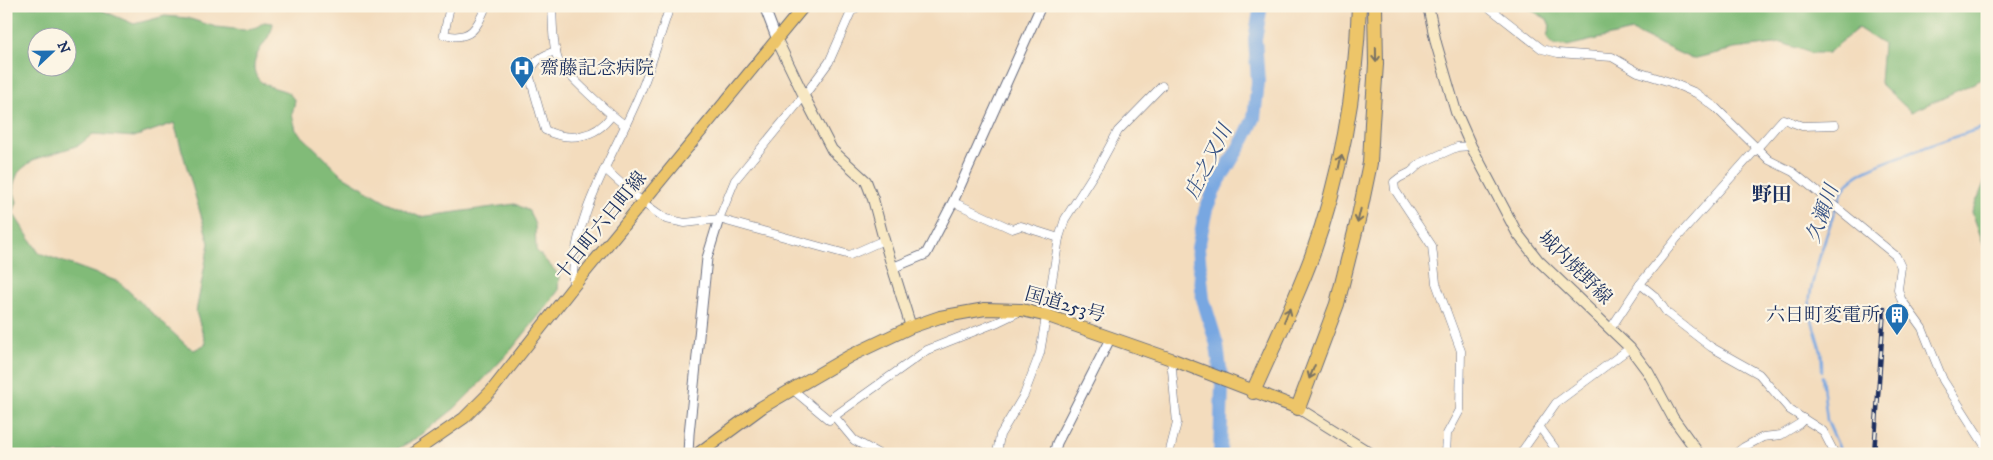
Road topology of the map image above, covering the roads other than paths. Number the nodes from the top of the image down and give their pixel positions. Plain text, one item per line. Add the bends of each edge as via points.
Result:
1 (450, 6) edge
2 (486, 6) edge
3 (552, 6) edge
4 (670, 6) edge
5 (764, 6) edge
6 (804, 6) edge
7 (859, 6) edge
8 (1041, 6) edge
9 (1359, 6) edge
10 (1375, 6) edge
11 (1428, 6) edge
12 (1487, 6) edge
13 (777, 40) junction
14 (556, 51) junction
15 (1162, 86) dead end
16 (804, 96) junction
17 (611, 116) junction
18 (1835, 125) dead end
19 (625, 126) junction
20 (1471, 146) junction
21 (1758, 148) junction
22 (605, 169) junction
23 (642, 202) junction
24 (952, 202) junction
25 (719, 219) junction
26 (1059, 238) junction
27 (884, 240) junction
28 (892, 268) junction
29 (1640, 284) junction
30 (573, 287) junction
31 (1022, 310) junction
32 (1048, 316) junction
33 (911, 327) junction
34 (1611, 328) junction
35 (1111, 337) junction
36 (1630, 348) junction
37 (1171, 359) junction
38 (792, 389) junction
39 (1253, 392) junction
40 (1298, 408) junction
41 (834, 416) junction
42 (1804, 419) junction
43 (1538, 426) junction
44 (1987, 449) edge
45 (412, 454) edge
46 (688, 454) edge
47 (698, 454) edge
48 (879, 454) edge
49 (997, 454) edge
50 (1054, 454) edge
51 (1169, 454) edge
52 (1372, 454) edge
53 (1446, 454) edge
54 (1520, 454) edge
55 (1559, 454) edge
56 (1699, 454) edge
57 (1735, 454) edge
58 (1835, 454) edge

1 - 2 street via 444,35 454,37 466,36 478,25
3 - 14 street
4 - 19 street via 643,87
5 - 13 street
6 - 13 main road, 十日町六日町線
7 - 16 street via 851,12 829,62
8 - 24 street
39 -> 9 highway via 1312,256 1340,164 1355,72
10 -> 40 highway via 1376,64 1370,163 1337,304
11 - 20 main road, 城内焼野線 via 1448,86
12 - 21 street via 1542,49 1612,57 1638,72 1696,93
13 - 16 main road
13 - 23 main road, 十日町六日町線
14 - 17 street via 559,62
14 - 17 street via 542,55 529,74 545,130 558,137 572,137 604,126
15 - 26 street via 1118,131 1065,219
16 - 25 street via 735,180
16 - 27 main road via 832,150 866,182
17 - 19 street
18 - 21 street via 1802,126 1783,119
19 - 22 street
20 - 34 main road, 城内焼野線 via 1530,251
20 - 53 street via 1457,147 1421,163 1394,182 1395,190 1432,246 1436,283 1461,351 1460,410 1447,434
21 - 29 street
21 - 44 street via 1769,160 1793,172 1896,256 1901,267 1898,290 1901,299 1922,328 1943,380
22 - 23 street
22 - 30 street via 588,203 572,267
23 - 25 street via 666,218 685,223
23 - 30 main road, 十日町六日町線
24 - 26 street via 1012,229 1021,226
24 - 28 street via 926,254
25 - 27 street via 850,255
25 - 46 street via 707,258
26 - 32 street
27 - 28 main road
28 - 33 main road
29 - 34 street
29 - 42 street via 1656,297 1667,313 1712,347 1759,374 1790,410
30 - 45 main road, 十日町六日町線 via 492,390 464,418
31 - 32 highway, 国道253号
31 - 33 highway, 国道253号 via 985,308
31 - 41 street via 927,350
32 - 35 highway, 国道253号
32 - 49 street via 1040,353 1024,395 1000,434
33 - 38 highway, 国道253号
34 - 36 main road, 城内焼野線
35 - 37 highway, 国道253号
35 - 50 street
36 - 43 street via 1556,403
36 - 56 main road, 城内焼野線
37 - 39 highway, 国道253号
37 - 51 street via 1176,423
38 - 41 street via 829,420
38 - 47 highway, 国道253号
39 - 40 highway, 国道253号
40 - 52 main road
41 - 48 street via 854,440
42 - 57 street via 1781,435 1763,437
42 - 58 street via 1822,431
43 - 54 street
43 - 55 street

